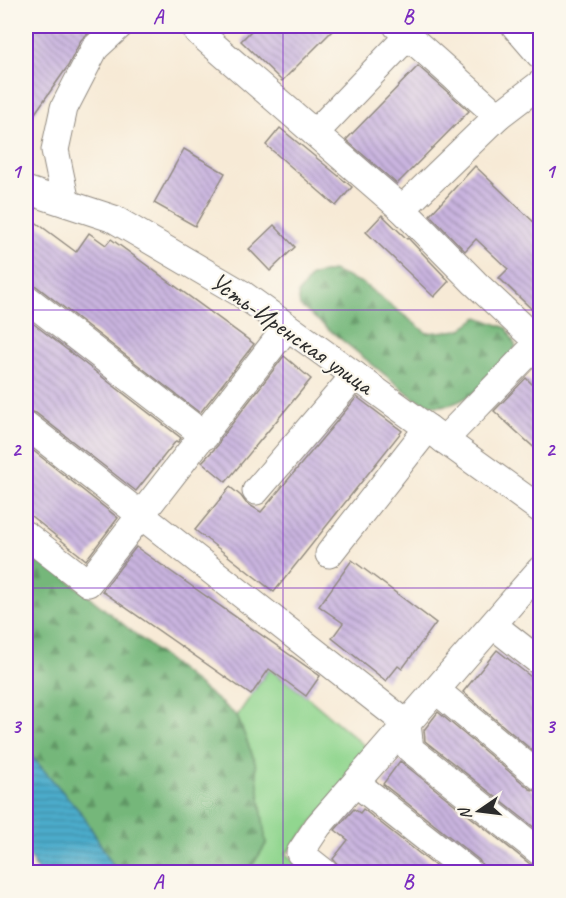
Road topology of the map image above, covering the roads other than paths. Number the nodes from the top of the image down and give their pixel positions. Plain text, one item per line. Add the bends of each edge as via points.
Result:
1 (119, 26) edge
2 (203, 26) edge
3 (515, 26) edge
4 (405, 29) edge
5 (540, 55) edge
6 (540, 84) edge
7 (498, 117) junction
8 (315, 133) junction
9 (26, 190) edge
10 (66, 203) junction
11 (402, 209) junction
12 (26, 298) edge
13 (287, 327) junction
14 (539, 343) edge
15 (355, 375) junction
16 (26, 425) edge
17 (436, 434) junction
18 (205, 436) junction
19 (256, 491) dead end
20 (540, 509) edge
21 (140, 517) junction
22 (26, 535) edge
23 (329, 554) dead end
24 (540, 570) edge
25 (493, 625) junction
26 (540, 662) edge
27 (436, 690) junction
28 (407, 724) junction
29 (540, 777) edge
30 (356, 783) junction
31 (540, 852) edge
32 (324, 873) edge
33 (469, 873) edge

1 - 10 street via 95,48 64,108 55,150
2 - 8 street via 197,31
3 - 5 street
4 - 7 street
4 - 8 street
6 - 7 street
7 - 11 street
8 - 11 street
9 - 10 street, Усть-Иренская улица
10 - 13 street, Усть-Иренская улица via 114,219 242,294
11 - 14 street
12 - 18 street
13 - 15 street, Усть-Иренская улица
13 - 18 street
14 - 17 street
15 - 17 street, Усть-Иренская улица
15 - 19 street
16 - 21 street
17 - 20 street, Усть-Иренская улица
17 - 23 street
18 - 21 street
21 - 22 street via 88,584
21 - 28 street
24 - 25 street
25 - 26 street
25 - 27 street
27 - 28 street
27 - 29 street
28 - 30 street
28 - 31 street via 410,749
30 - 32 street via 300,853
30 - 33 street

